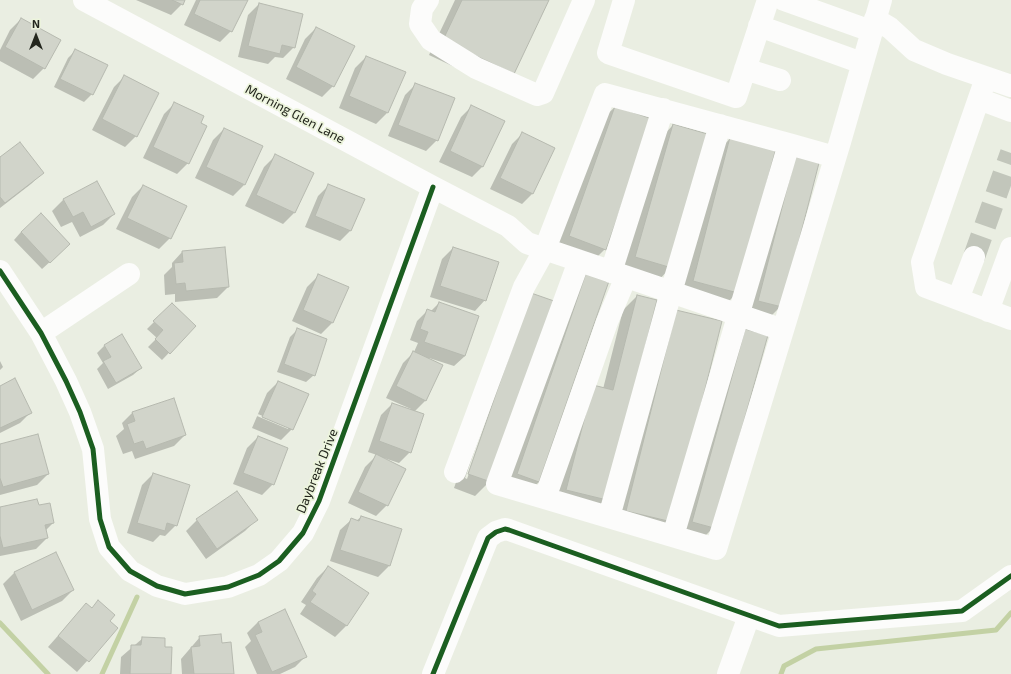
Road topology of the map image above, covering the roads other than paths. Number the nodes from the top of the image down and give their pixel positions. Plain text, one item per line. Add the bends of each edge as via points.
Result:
1 (84, 0) edge
2 (428, 0) edge
3 (584, 0) edge
4 (624, 0) edge
5 (768, 0) edge
6 (784, 0) edge
7 (876, 17) edge
8 (759, 26) junction
9 (862, 63) junction
10 (745, 69) junction
11 (986, 78) junction
12 (780, 80) dead end
13 (1011, 86) edge
14 (979, 99) junction
15 (663, 109) junction
16 (1011, 111) edge
17 (720, 125) junction
18 (789, 144) junction
19 (835, 157) junction
20 (433, 187) junction
21 (1011, 248) edge
22 (545, 249) junction
23 (974, 257) tunnel mouth
24 (579, 261) junction
25 (0, 271) edge
26 (129, 274) dead end
27 (619, 275) junction
28 (671, 292) junction
29 (958, 299) junction
30 (988, 311) junction
31 (738, 316) junction
32 (1011, 319) edge
33 (783, 330) junction
34 (41, 333) junction
35 (455, 472) dead end
36 (545, 498) junction
37 (608, 517) junction
38 (673, 536) junction
39 (1011, 576) edge
40 (749, 616) junction
41 (433, 674) edge
42 (728, 674) edge

1 - 20 street, Morning Glen Lane
2 - 3 street via 422,10 420,24 431,40 476,68 537,95 543,93
4 - 10 street via 608,53 736,97
5 - 8 street
6 - 7 street
7 - 9 street
7 - 11 street via 914,50
8 - 9 street
8 - 10 street
9 - 19 street
10 - 12 street
11 - 13 street
11 - 14 street
14 - 16 street
14 - 29 street via 922,262 926,287
15 - 17 street
15 - 22 street via 605,94
15 - 27 street
17 - 18 street
17 - 28 street
18 - 19 street
18 - 31 street
19 - 33 street
20 - 22 street, Morning Glen Lane via 508,226 527,243
20 - 34 street, Daybreak Drive via 322,494 303,533 274,565 259,575 228,588 185,594 157,586 130,571 109,546 100,519 93,450 80,412
21 - 30 street
22 - 24 street, Morning Glen Lane
22 - 35 street via 524,288
23 - 29 street
24 - 27 street, Morning Glen Lane
24 - 36 street via 497,484
25 - 34 street, Daybreak Drive
26 - 34 street
27 - 28 street, Morning Glen Lane
27 - 36 street via 607,322
28 - 31 street, Morning Glen Lane
28 - 37 street
29 - 30 street
30 - 32 street
31 - 33 street, Morning Glen Lane
31 - 38 street
33 - 38 street via 716,549
36 - 37 street
37 - 38 street
39 - 40 street via 962,611 792,626 779,626
40 - 41 street via 505,530 496,532 488,538
40 - 42 street

